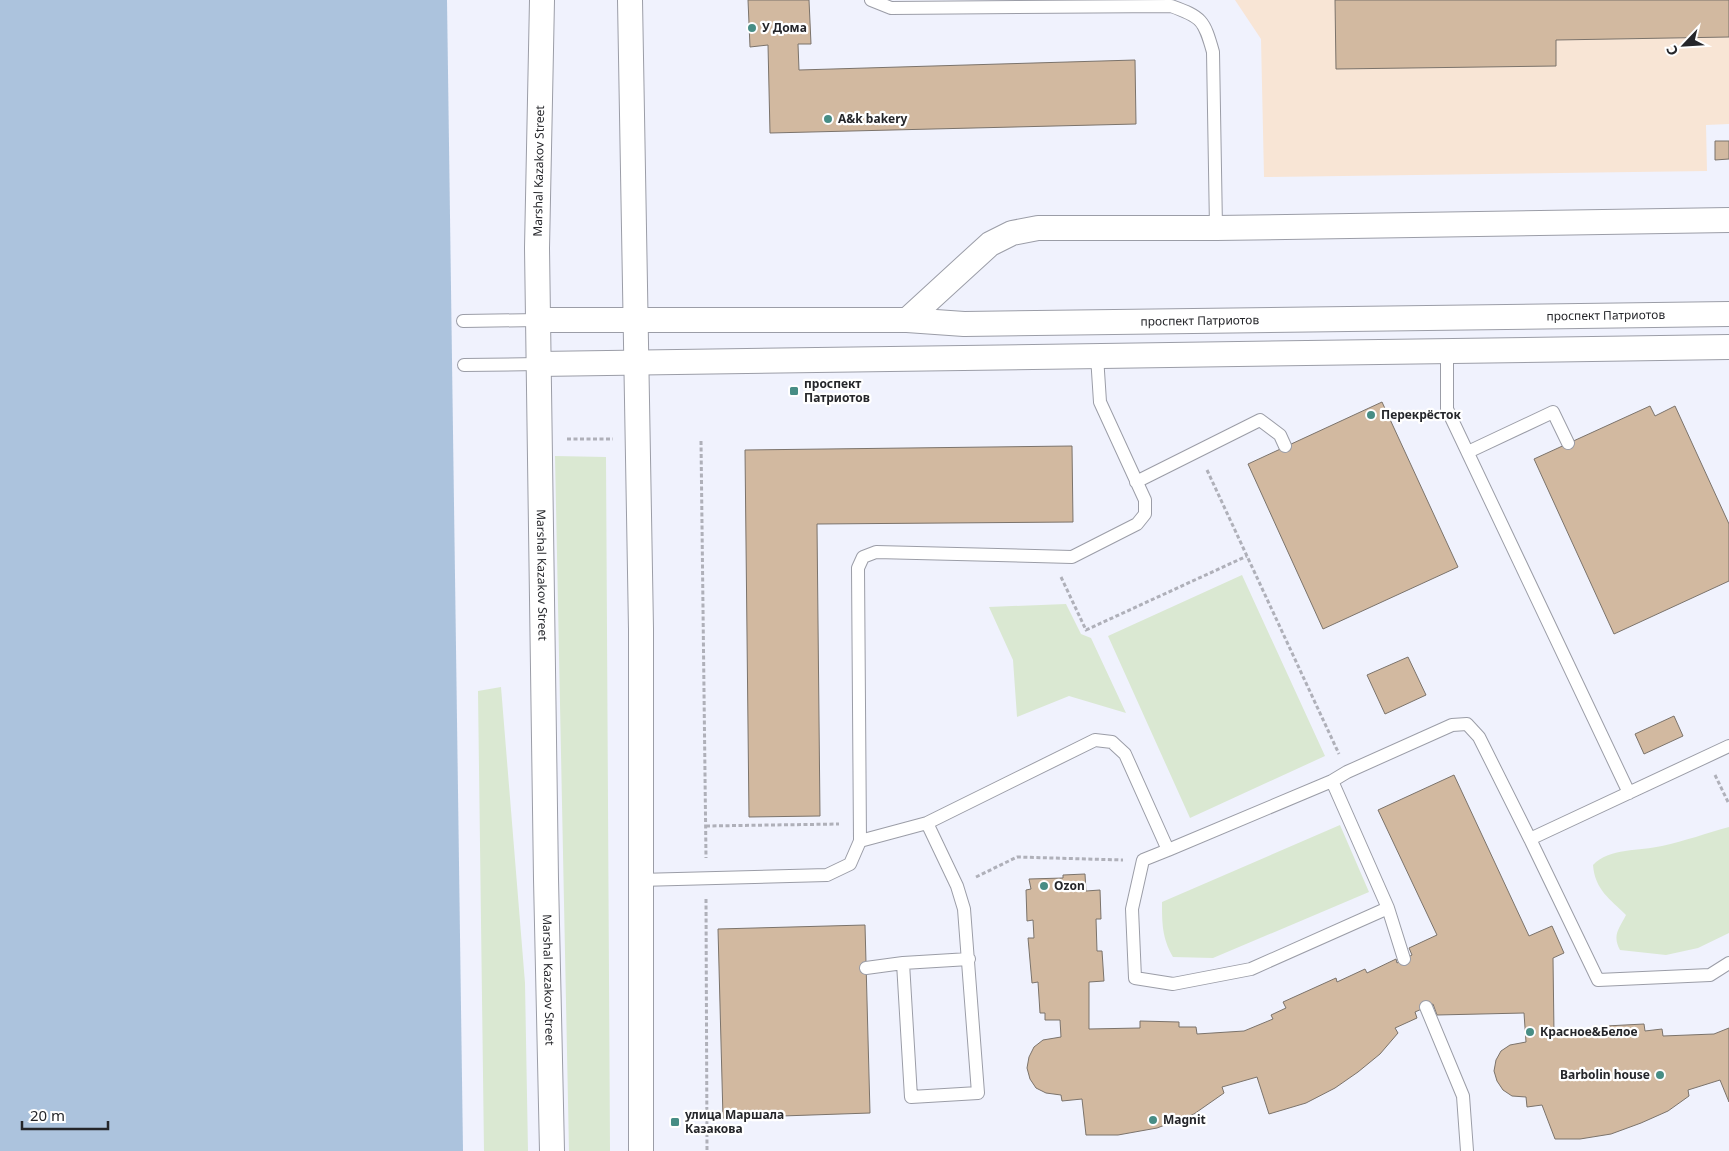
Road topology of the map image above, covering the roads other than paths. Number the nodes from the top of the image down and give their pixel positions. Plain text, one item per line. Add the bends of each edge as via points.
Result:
1 (542, 0) edge
2 (630, 0) edge
3 (871, 0) edge
4 (1729, 220) edge
5 (1216, 228) junction
6 (1729, 314) edge
7 (538, 320) junction
8 (636, 320) junction
9 (907, 320) junction
10 (463, 321) dead end
11 (1729, 347) edge
12 (1447, 351) junction
13 (1097, 356) junction
14 (636, 362) junction
15 (538, 364) junction
16 (464, 366) dead end
17 (1568, 443) dead end
18 (1285, 446) dead end
19 (1468, 452) junction
20 (1136, 482) junction
21 (1729, 746) edge
22 (1332, 781) junction
23 (1629, 793) junction
24 (926, 823) junction
25 (1530, 839) junction
26 (860, 841) junction
27 (1168, 850) junction
28 (639, 880) junction
29 (1388, 908) junction
30 (969, 959) junction
31 (1404, 959) dead end
32 (903, 963) junction
33 (1729, 963) edge
34 (866, 968) dead end
35 (1426, 1007) dead end
36 (552, 1151) edge
37 (640, 1151) edge
38 (1467, 1151) edge

1 - 7 street, Marshal Kazakov Street
2 - 8 street
3 - 5 lane via 891,8 1171,6 1193,14 1207,28 1213,52
4 - 5 street
5 - 9 street via 1038,228 1012,233 990,244
6 - 9 street, проспект Патриотов via 964,324
7 - 8 street, проспект Патриотов
7 - 10 lane, проспект Патриотов
7 - 15 street, Marshal Kazakov Street
8 - 9 street, проспект Патриотов
8 - 14 street
11 - 12 street
12 - 13 street
12 - 19 lane via 1447,409
13 - 14 street
13 - 20 lane via 1100,402
14 - 15 street
14 - 28 street via 641,628
15 - 16 lane
15 - 36 street, Marshal Kazakov Street
17 - 19 lane via 1553,412
18 - 20 lane via 1280,435 1260,420
19 - 23 lane
20 - 26 lane via 1145,500 1145,514 1137,524 1072,557 876,552 863,557 858,568
21 - 23 lane
22 - 25 lane via 1452,725 1467,724 1479,737
22 - 27 lane
22 - 29 lane
23 - 25 lane
24 - 26 lane
24 - 27 lane via 1095,740 1112,742 1125,754
24 - 30 lane via 957,886 964,909
25 - 33 lane via 1598,980 1710,975
26 - 28 lane via 850,864 827,875
27 - 29 lane via 1143,860 1132,909 1135,978 1174,984 1251,969
28 - 37 street
29 - 31 lane
30 - 32 lane
30 - 32 lane via 978,1093 911,1097
32 - 34 lane
35 - 38 lane via 1463,1096

